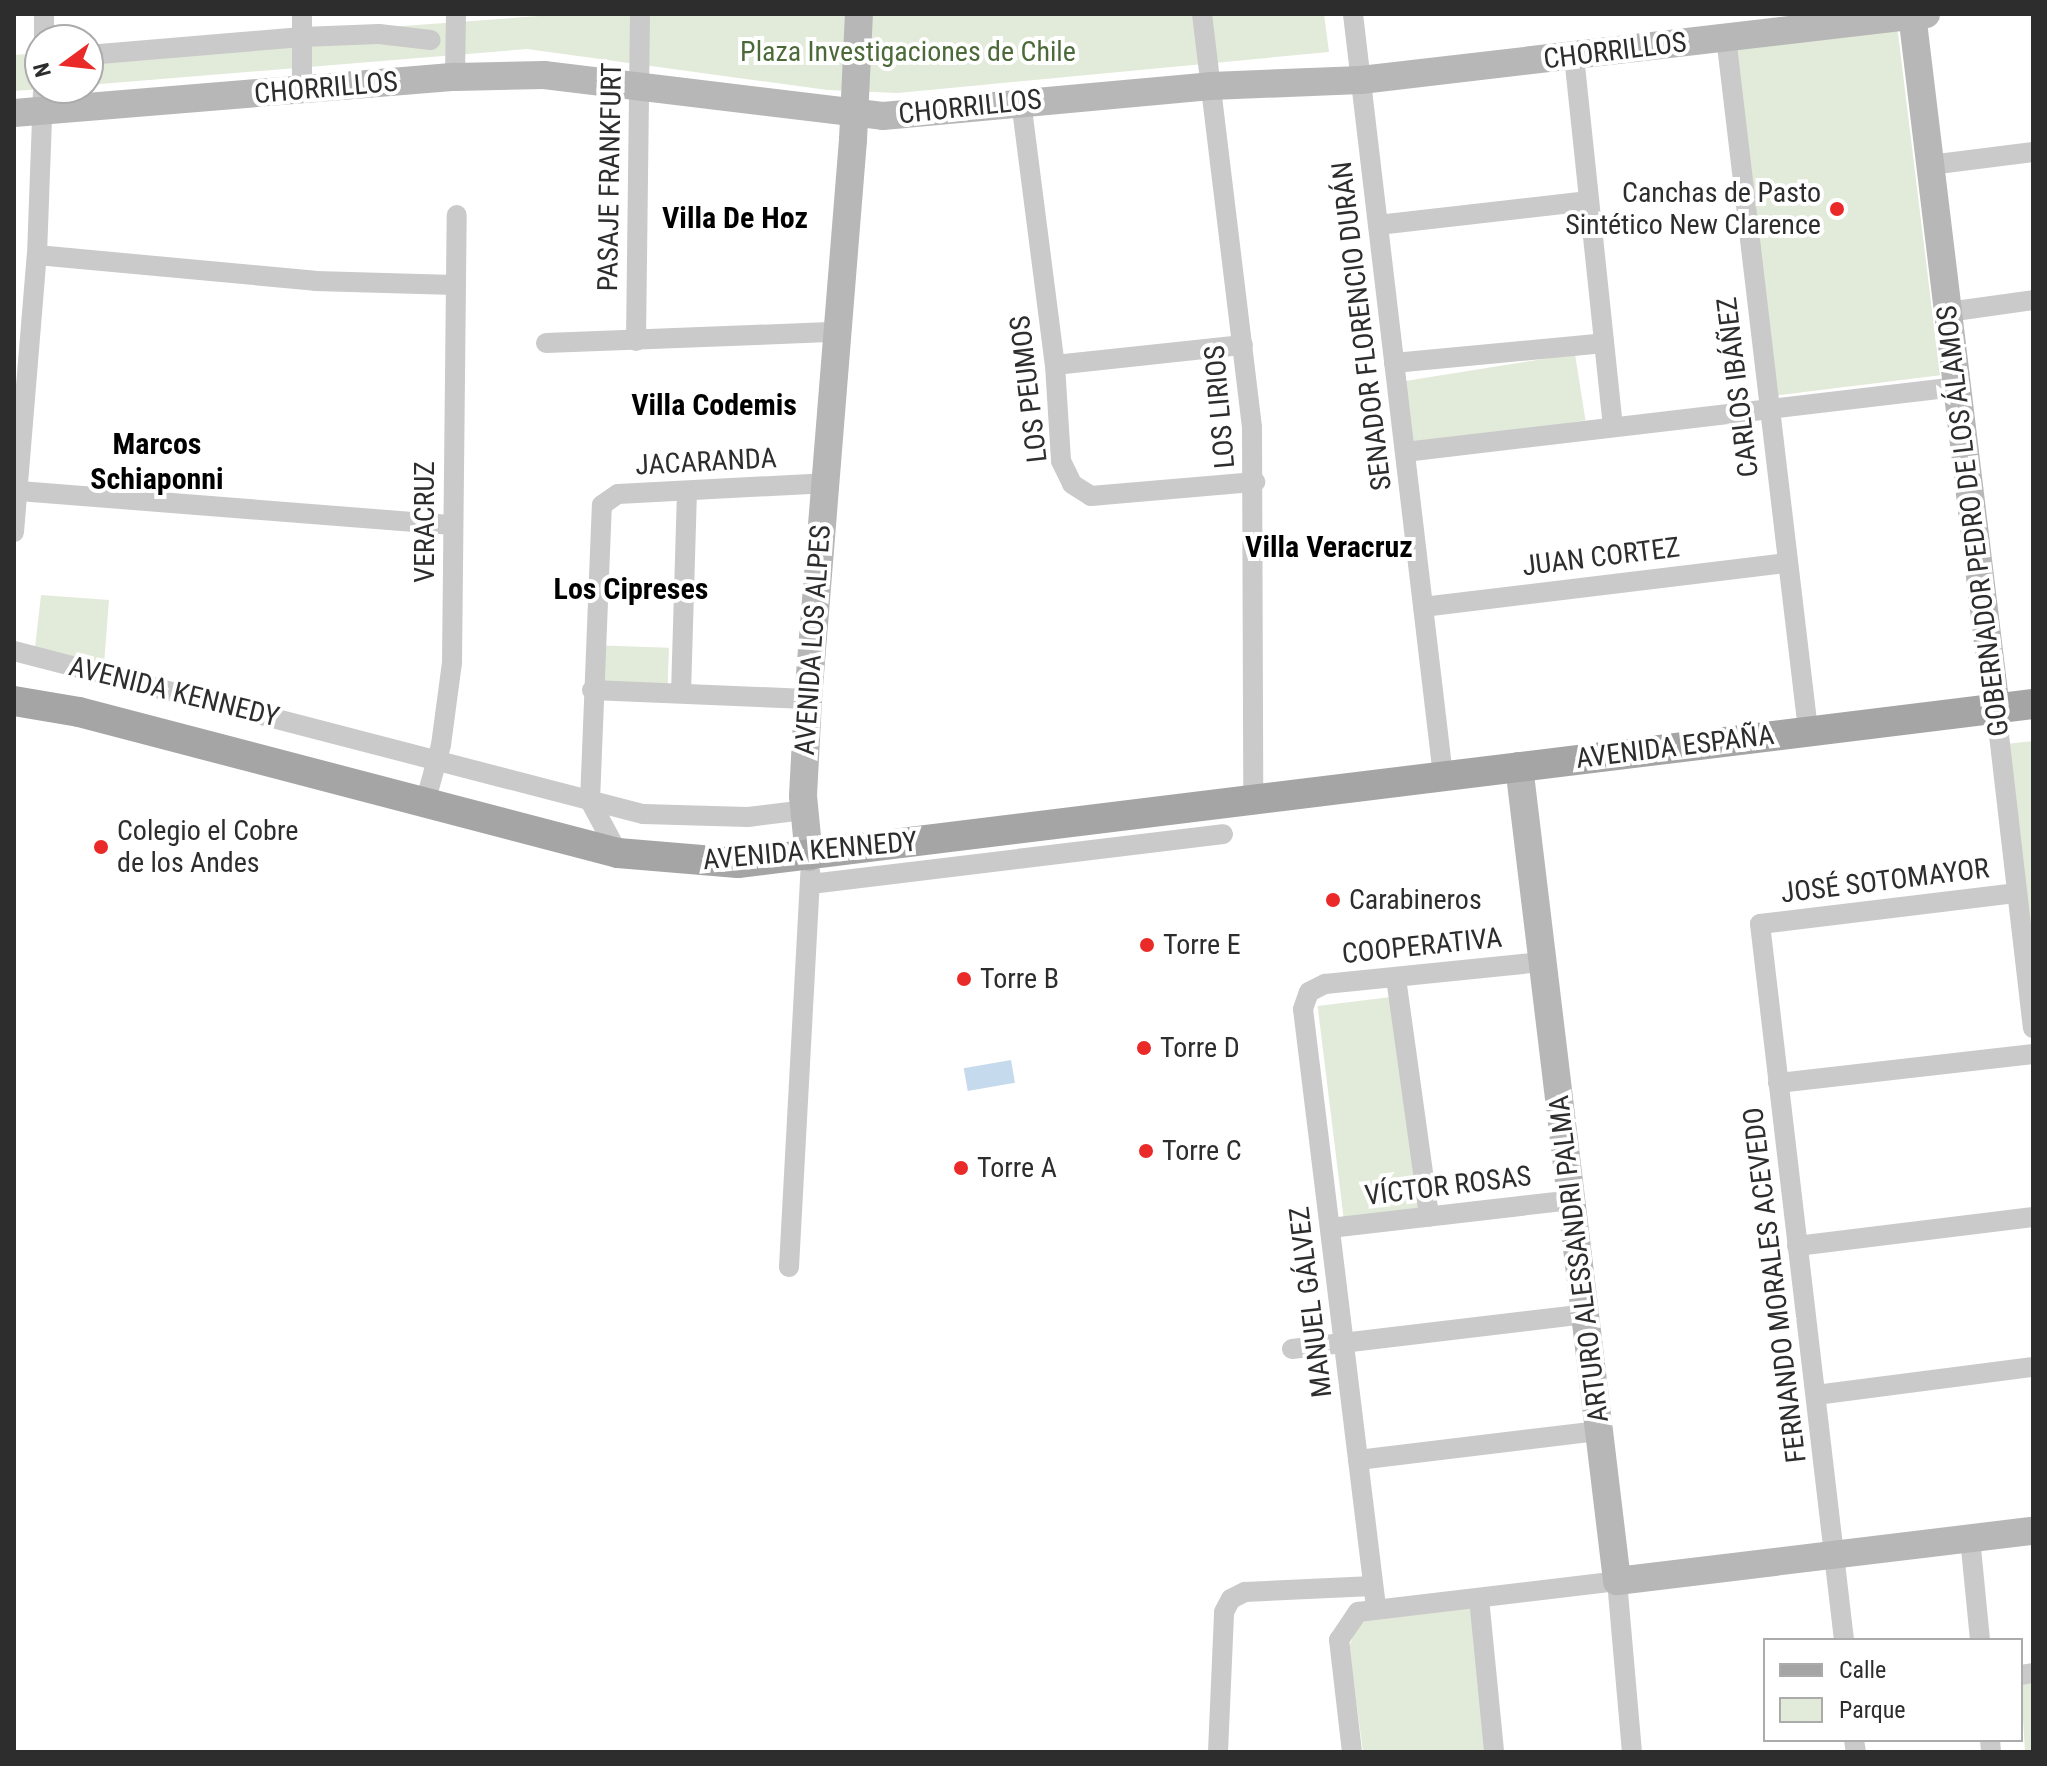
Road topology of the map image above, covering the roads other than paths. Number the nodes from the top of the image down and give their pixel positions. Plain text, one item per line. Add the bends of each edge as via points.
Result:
1 (302, 14) edge
2 (456, 14) edge
3 (640, 14) edge
4 (859, 14) edge
5 (1202, 14) edge
6 (1353, 14) edge
7 (1917, 15) edge
8 (302, 37) junction
9 (1726, 37) junction
10 (431, 40) dead end
11 (104, 54) edge
12 (1574, 56) junction
13 (455, 77) junction
14 (1361, 80) junction
15 (639, 86) junction
16 (1211, 86) junction
17 (302, 90) junction
18 (104, 97) edge
19 (1021, 101) junction
20 (33, 104) edge
21 (43, 104) edge
22 (14, 113) edge
23 (855, 115) junction
24 (2033, 152) edge
25 (1930, 165) junction
26 (1589, 201) junction
27 (457, 215) dead end
28 (1378, 225) junction
29 (37, 255) junction
30 (455, 285) junction
31 (2033, 300) edge
32 (1948, 312) junction
33 (836, 332) junction
34 (636, 341) junction
35 (546, 343) dead end
36 (1604, 343) junction
37 (1243, 345) junction
38 (1394, 363) junction
39 (1055, 365) junction
40 (1957, 387) junction
41 (1768, 409) junction
42 (1613, 427) junction
43 (1405, 452) junction
44 (1255, 482) junction
45 (825, 483) junction
46 (19, 491) junction
47 (687, 494) junction
48 (453, 525) junction
49 (14, 532) edge
50 (1786, 563) junction
51 (1423, 607) junction
52 (14, 651) edge
53 (14, 688) edge
54 (592, 690) junction
55 (681, 693) junction
56 (808, 699) junction
57 (14, 701) edge
58 (2033, 704) edge
59 (1996, 709) junction
60 (79, 712) junction
61 (1808, 730) junction
62 (438, 758) junction
63 (1519, 766) junction
64 (1443, 775) junction
65 (1317, 791) joint
66 (1253, 798) junction
67 (590, 801) junction
68 (425, 803) junction
69 (804, 810) junction
70 (1061, 823) junction
71 (1028, 827) junction
72 (1223, 834) dead end
73 (618, 853) junction
74 (1064, 853) junction
75 (1032, 857) junction
76 (810, 870) junction
77 (2017, 893) junction
78 (1760, 924) joint
79 (1543, 962) junction
80 (1396, 978) junction
81 (1309, 992) joint
82 (2033, 1028) edge
83 (2033, 1054) edge
84 (1778, 1083) junction
85 (1571, 1200) junction
86 (1429, 1217) junction
87 (2033, 1217) edge
88 (1330, 1228) junction
89 (1797, 1246) junction
90 (789, 1267) dead end
91 (1585, 1314) junction
92 (1344, 1342) junction
93 (1292, 1349) dead end
94 (2033, 1367) edge
95 (1816, 1395) junction
96 (1599, 1431) junction
97 (1358, 1460) junction
98 (2033, 1531) edge
99 (1970, 1538) junction
100 (1836, 1554) junction
101 (1617, 1581) junction
102 (1373, 1586) junction
103 (1479, 1598) junction
104 (1376, 1607) junction
105 (1844, 1638) edge
106 (1980, 1638) edge
107 (1218, 1752) edge
108 (1352, 1752) edge
109 (1494, 1752) edge
110 (1632, 1752) edge

1 - 8 street
2 - 13 street
3 - 15 street, PASAJE FRANKFURT
4 - 23 street, AVENIDA LOS ALPES
5 - 16 street, LOS LIRIOS
6 - 14 street, SENADOR FLORENCIO DURÁN
7 - 9 street, CHORRILLOS
7 - 25 street, GOBERNADOR PEDRO DE LOS ÁLAMOS
8 - 10 street via 379,34
8 - 11 street
8 - 17 street
9 - 12 street, CHORRILLOS
9 - 41 street, CARLOS IBÁÑEZ
12 - 14 street, CHORRILLOS
12 - 26 street
13 - 15 street, CHORRILLOS via 544,75
13 - 17 street, CHORRILLOS
14 - 16 street, CHORRILLOS
14 - 28 street, SENADOR FLORENCIO DURÁN
15 - 23 street, CHORRILLOS
15 - 34 street, PASAJE FRANKFURT
16 - 19 street, CHORRILLOS
16 - 37 street, LOS LIRIOS
17 - 18 street, CHORRILLOS
19 - 23 street, CHORRILLOS via 907,115
19 - 39 street, LOS PEUMOS
20 - 22 street, CHORRILLOS
21 - 29 street
23 - 33 street, AVENIDA LOS ALPES
24 - 25 street
25 - 32 street, GOBERNADOR PEDRO DE LOS ÁLAMOS
26 - 28 street
26 - 36 street
27 - 30 street, VERACRUZ
28 - 38 street, SENADOR FLORENCIO DURÁN
29 - 30 street via 315,281
29 - 46 street
30 - 48 street, VERACRUZ
31 - 32 street
32 - 40 street, GOBERNADOR PEDRO DE LOS ÁLAMOS
33 - 34 street
33 - 45 street, AVENIDA LOS ALPES
34 - 35 street
36 - 38 street
36 - 42 street
37 - 39 street
37 - 44 street, LOS LIRIOS
38 - 43 street, SENADOR FLORENCIO DURÁN
39 - 44 street, LOS PEUMOS via 1061,461 1072,484 1091,496
40 - 41 street
40 - 59 street, GOBERNADOR PEDRO DE LOS ÁLAMOS
41 - 42 street
41 - 50 street, CARLOS IBÁÑEZ
42 - 43 street
43 - 51 street, SENADOR FLORENCIO DURÁN
44 - 66 street, LOS LIRIOS
45 - 47 street, JACARANDA
45 - 56 street, AVENIDA LOS ALPES
46 - 48 street
46 - 49 street
47 - 54 street, JACARANDA via 618,494 602,505
47 - 55 street
48 - 62 street, VERACRUZ via 452,663
50 - 51 street, JUAN CORTEZ
50 - 61 street, CARLOS IBÁÑEZ
51 - 64 street, SENADOR FLORENCIO DURÁN
52 - 62 street, AVENIDA KENNEDY
53 - 60 main road, AVENIDA KENNEDY
54 - 55 street
54 - 67 street, JACARANDA
55 - 56 street
56 - 69 street, AVENIDA LOS ALPES
57 - 60 main road, AVENIDA KENNEDY
58 - 59 main road, AVENIDA ESPAÑA
59 - 61 main road, AVENIDA ESPAÑA
59 - 77 street, GOBERNADOR PEDRO DE LOS ÁLAMOS
60 - 68 main road, AVENIDA KENNEDY
61 - 63 main road, AVENIDA ESPAÑA
62 - 67 street, AVENIDA KENNEDY
62 - 68 street, VERACRUZ
63 - 64 main road, AVENIDA ESPAÑA
63 - 79 street, ARTURO ALESSANDRI PALMA
64 - 65 main road, AVENIDA ESPAÑA
65 - 66 main road, AVENIDA KENNEDY
66 - 70 main road, AVENIDA KENNEDY
67 - 69 street, AVENIDA KENNEDY via 668,816 748,817
67 - 73 street
68 - 73 main road, AVENIDA KENNEDY
69 - 76 street, AVENIDA LOS ALPES
70 - 71 main road, AVENIDA KENNEDY
70 - 74 street
71 - 75 street
71 - 76 main road, AVENIDA KENNEDY
72 - 74 street, AVENIDA KENNEDY
73 - 76 main road, AVENIDA KENNEDY
74 - 75 street, AVENIDA KENNEDY
75 - 76 street, AVENIDA KENNEDY
76 - 90 street, AVENIDA LOS ALPES
77 - 78 street, JOSÉ SOTOMAYOR
77 - 82 street, GOBERNADOR PEDRO DE LOS ÁLAMOS
78 - 84 street, FERNANDO MORALES ACEVEDO
79 - 80 street, COOPERATIVA
79 - 85 street, ARTURO ALESSANDRI PALMA
80 - 81 street, COOPERATIVA via 1325,984
80 - 86 street
81 - 88 street, MANUEL GÁLVEZ via 1303,1009
83 - 84 street
84 - 89 street, FERNANDO MORALES ACEVEDO
85 - 86 street, VÍCTOR ROSAS
85 - 91 street, ARTURO ALESSANDRI PALMA
86 - 88 street, VÍCTOR ROSAS
87 - 89 street
88 - 92 street, MANUEL GÁLVEZ
89 - 95 street, FERNANDO MORALES ACEVEDO
91 - 92 street
91 - 96 street, ARTURO ALESSANDRI PALMA
92 - 93 street
92 - 97 street, MANUEL GÁLVEZ
94 - 95 street
95 - 100 street, FERNANDO MORALES ACEVEDO
96 - 97 street
96 - 101 street, ARTURO ALESSANDRI PALMA
97 - 102 street, MANUEL GÁLVEZ
98 - 99 street
99 - 100 street
99 - 106 street
100 - 101 street
100 - 105 street, FERNANDO MORALES ACEVEDO
101 - 103 street
101 - 110 street, ARTURO ALESSANDRI PALMA
102 - 104 street, MANUEL GÁLVEZ
102 - 107 street via 1245,1592 1231,1599 1224,1612
103 - 104 street
103 - 109 street
104 - 108 street via 1351,1617 1339,1648

